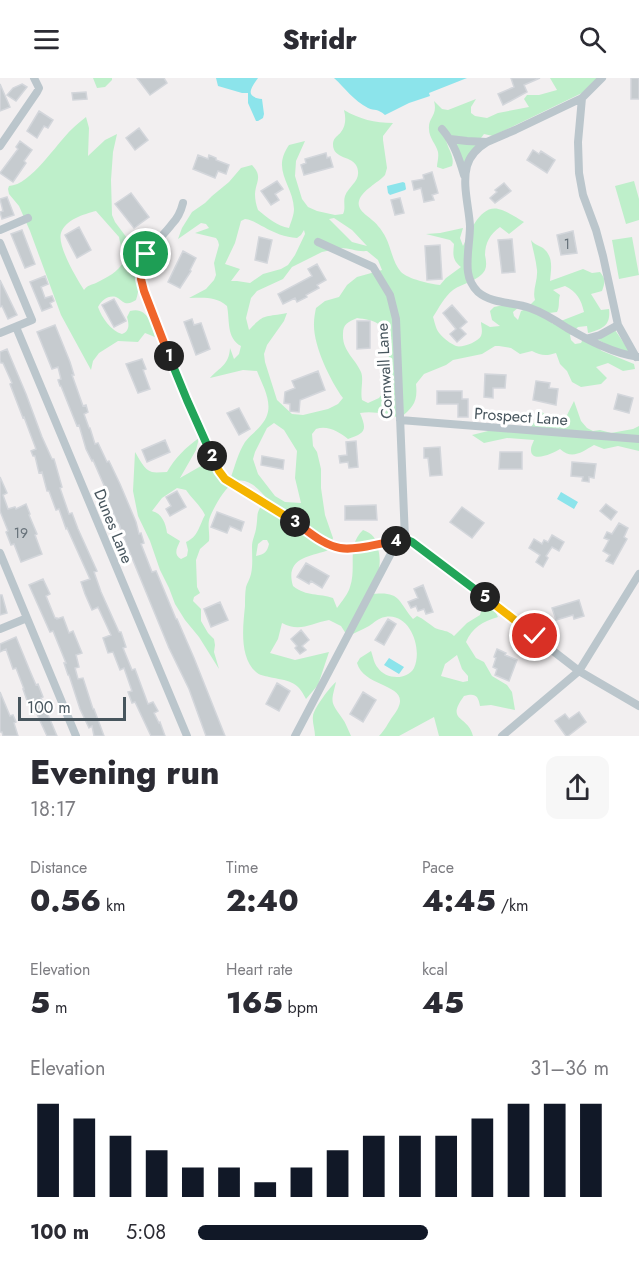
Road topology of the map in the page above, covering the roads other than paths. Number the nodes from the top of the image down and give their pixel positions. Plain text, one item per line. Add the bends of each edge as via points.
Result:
1 (34, 78) edge
2 (602, 78) edge
3 (582, 98) junction
4 (442, 129) dead end
5 (450, 139) junction
6 (487, 142) junction
7 (0, 146) edge
8 (465, 180) junction
9 (183, 203) dead end
10 (28, 218) dead end
11 (0, 230) edge
12 (318, 242) dead end
13 (0, 243) edge
14 (618, 325) junction
15 (16, 327) junction
16 (0, 333) edge
17 (589, 339) junction
18 (637, 357) edge
19 (400, 420) junction
20 (639, 439) edge
21 (401, 540) junction
22 (0, 553) edge
23 (639, 574) edge
24 (27, 618) junction
25 (0, 629) edge
26 (579, 671) junction
27 (639, 706) edge
28 (76, 736) edge
29 (187, 736) edge
30 (295, 736) edge
31 (502, 736) edge

1 - 7 street via 39,88
2 - 3 street
3 - 6 street
3 - 14 street via 579,173
4 - 5 street
5 - 6 street
5 - 8 street
6 - 8 street via 473,152
8 - 17 street via 470,225 468,271 476,290 492,300 537,310
9 - 21 street via 174,223 146,254 141,279 219,471 225,479 328,544 350,548
10 - 11 street
12 - 19 street, Cornwall Lane via 373,267 390,295 396,319
13 - 15 street via 32,320
14 - 17 street
14 - 18 street
15 - 16 street
15 - 29 street, Dunes Lane
17 - 18 street
19 - 20 street, Prospect Lane
19 - 21 street, Cornwall Lane
21 - 26 street via 428,553
21 - 30 street
22 - 24 street
23 - 26 street
24 - 25 street
24 - 28 street
26 - 27 street
26 - 31 street

